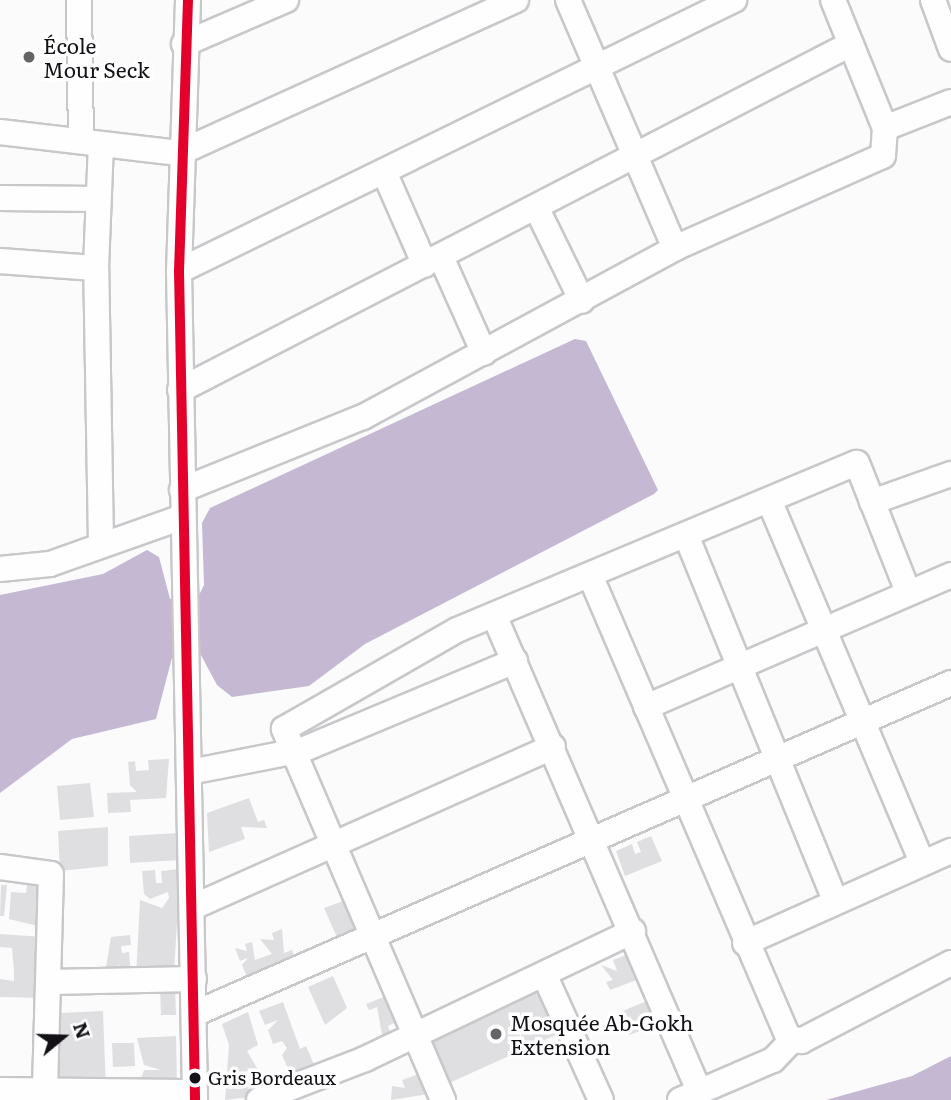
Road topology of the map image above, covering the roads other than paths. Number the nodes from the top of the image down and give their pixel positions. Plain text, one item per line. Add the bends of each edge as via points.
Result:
1 (79, 0) edge
2 (188, 0) edge
3 (286, 0) edge
4 (516, 0) edge
5 (568, 0) edge
6 (734, 0) edge
7 (833, 0) edge
8 (933, 0) edge
9 (184, 44) junction
10 (852, 44) junction
11 (951, 49) edge
12 (598, 70) junction
13 (951, 102) edge
14 (885, 128) junction
15 (0, 132) edge
16 (91, 143) junction
17 (179, 153) junction
18 (640, 158) junction
19 (385, 174) junction
20 (0, 198) edge
21 (98, 200) junction
22 (537, 209) junction
23 (675, 248) junction
24 (0, 261) edge
25 (433, 261) junction
26 (96, 268) junction
27 (179, 271) junction
28 (582, 301) junction
29 (484, 353) junction
30 (180, 390) junction
31 (951, 474) edge
32 (182, 490) junction
33 (769, 500) junction
34 (872, 502) junction
35 (183, 517) junction
36 (686, 535) junction
37 (101, 543) junction
38 (0, 569) edge
39 (590, 575) junction
40 (951, 575) edge
41 (908, 592) junction
42 (495, 615) junction
43 (823, 632) junction
44 (515, 661) junction
45 (737, 669) junction
46 (951, 683) edge
47 (646, 707) junction
48 (858, 721) junction
49 (552, 747) junction
50 (290, 754) junction
51 (774, 757) junction
52 (190, 772) junction
53 (680, 796) junction
54 (591, 836) junction
55 (330, 844) junction
56 (951, 851) edge
57 (922, 863) junction
58 (0, 867) edge
59 (835, 901) junction
60 (193, 907) junction
61 (633, 931) junction
62 (371, 936) junction
63 (745, 943) junction
64 (951, 963) edge
65 (544, 974) junction
66 (194, 979) junction
67 (49, 982) junction
68 (194, 1014) junction
69 (415, 1035) junction
70 (792, 1040) junction
71 (0, 1090) edge
72 (44, 1093) junction
73 (195, 1096) edge
74 (690, 1096) edge
75 (259, 1100) edge
76 (443, 1100) edge
77 (601, 1100) edge

1 - 16 street
2 - 9 street
3 - 9 street
4 - 17 street
5 - 12 street
6 - 12 street
7 - 10 street
8 - 11 street
9 - 17 street
10 - 14 street
10 - 18 street
12 - 18 street
12 - 19 street
13 - 14 street
14 - 23 street via 883,156
15 - 16 street
16 - 17 street
16 - 21 street
17 - 27 street
18 - 22 street
18 - 23 street
19 - 25 street
19 - 27 street
20 - 21 street
21 - 26 street
22 - 25 street
22 - 28 street
23 - 28 street
24 - 26 street
25 - 29 street
25 - 30 street
26 - 37 street
27 - 30 street
28 - 29 street
29 - 32 street via 363,417
30 - 32 street
31 - 34 street
32 - 35 street
33 - 34 street via 857,463
33 - 36 street
33 - 43 street
34 - 41 street
35 - 37 street
35 - 52 street
36 - 39 street
36 - 45 street
37 - 38 street via 50,564
39 - 42 street
39 - 47 street
40 - 41 street
41 - 43 street
42 - 44 street
42 - 50 street via 286,728
43 - 45 street
43 - 48 street
44 - 49 street
44 - 50 street
45 - 47 street
45 - 51 street
46 - 48 street
47 - 53 street
48 - 51 street
48 - 57 street
49 - 54 street
49 - 55 street
50 - 52 street
50 - 55 street
51 - 53 street
51 - 59 street
52 - 60 street
53 - 54 street
53 - 63 street
54 - 61 street
54 - 62 street
55 - 60 street
55 - 62 street
56 - 57 street
57 - 59 street
58 - 67 street via 51,874
59 - 63 street
60 - 66 street
61 - 65 street
61 - 74 street
62 - 68 street
62 - 69 street
63 - 70 street
64 - 70 street
65 - 69 street
65 - 77 street
66 - 67 street
66 - 68 street
67 - 72 street
68 - 73 street
69 - 75 street
69 - 76 street
70 - 74 street via 773,1060
71 - 72 street
72 - 73 street

